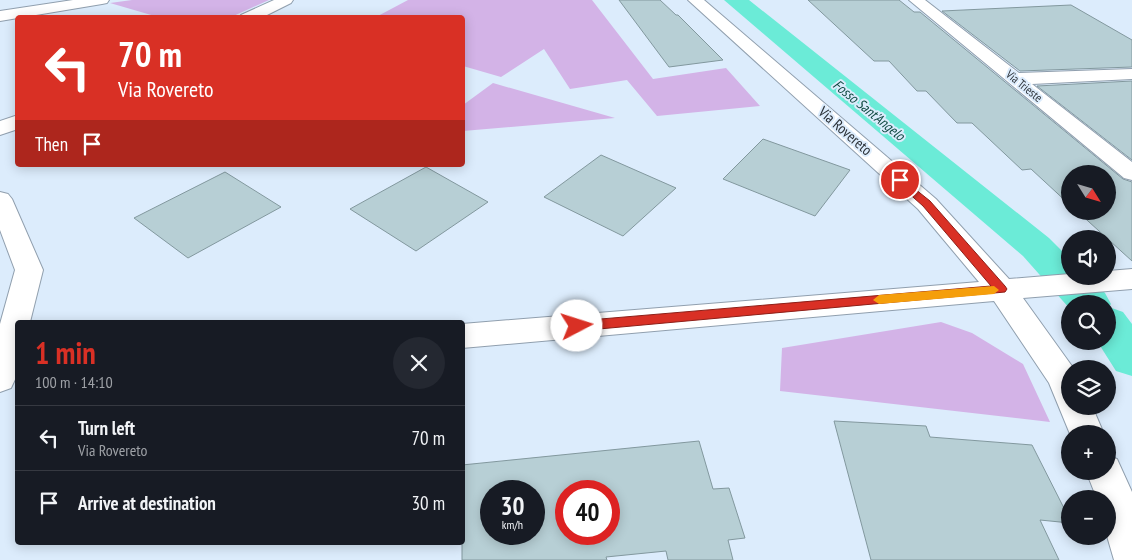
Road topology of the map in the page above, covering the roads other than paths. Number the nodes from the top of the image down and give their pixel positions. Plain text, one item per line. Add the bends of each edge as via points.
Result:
1 (102, 0) edge
2 (286, 0) edge
3 (695, 0) edge
4 (916, 0) edge
5 (254, 15) edge
6 (0, 16) edge
7 (1132, 74) edge
8 (1015, 79) junction
9 (15, 123) edge
10 (0, 129) edge
11 (1132, 173) edge
12 (1, 200) edge
13 (1132, 279) edge
14 (1001, 289) junction
15 (18, 320) edge
16 (15, 332) edge
17 (465, 336) edge
18 (1061, 375) edge
19 (5, 377) edge
20 (1108, 480) edge
21 (1132, 556) edge

1 - 6 street
2 - 5 street
3 - 14 street, Via Rovereto via 927,204
4 - 8 street, Via Trieste
7 - 8 street
8 - 11 street, Via Trieste
9 - 10 street
12 - 15 street via 29,270
13 - 14 street
14 - 17 street
14 - 18 street, Via Rovereto
16 - 19 street
20 - 21 street

